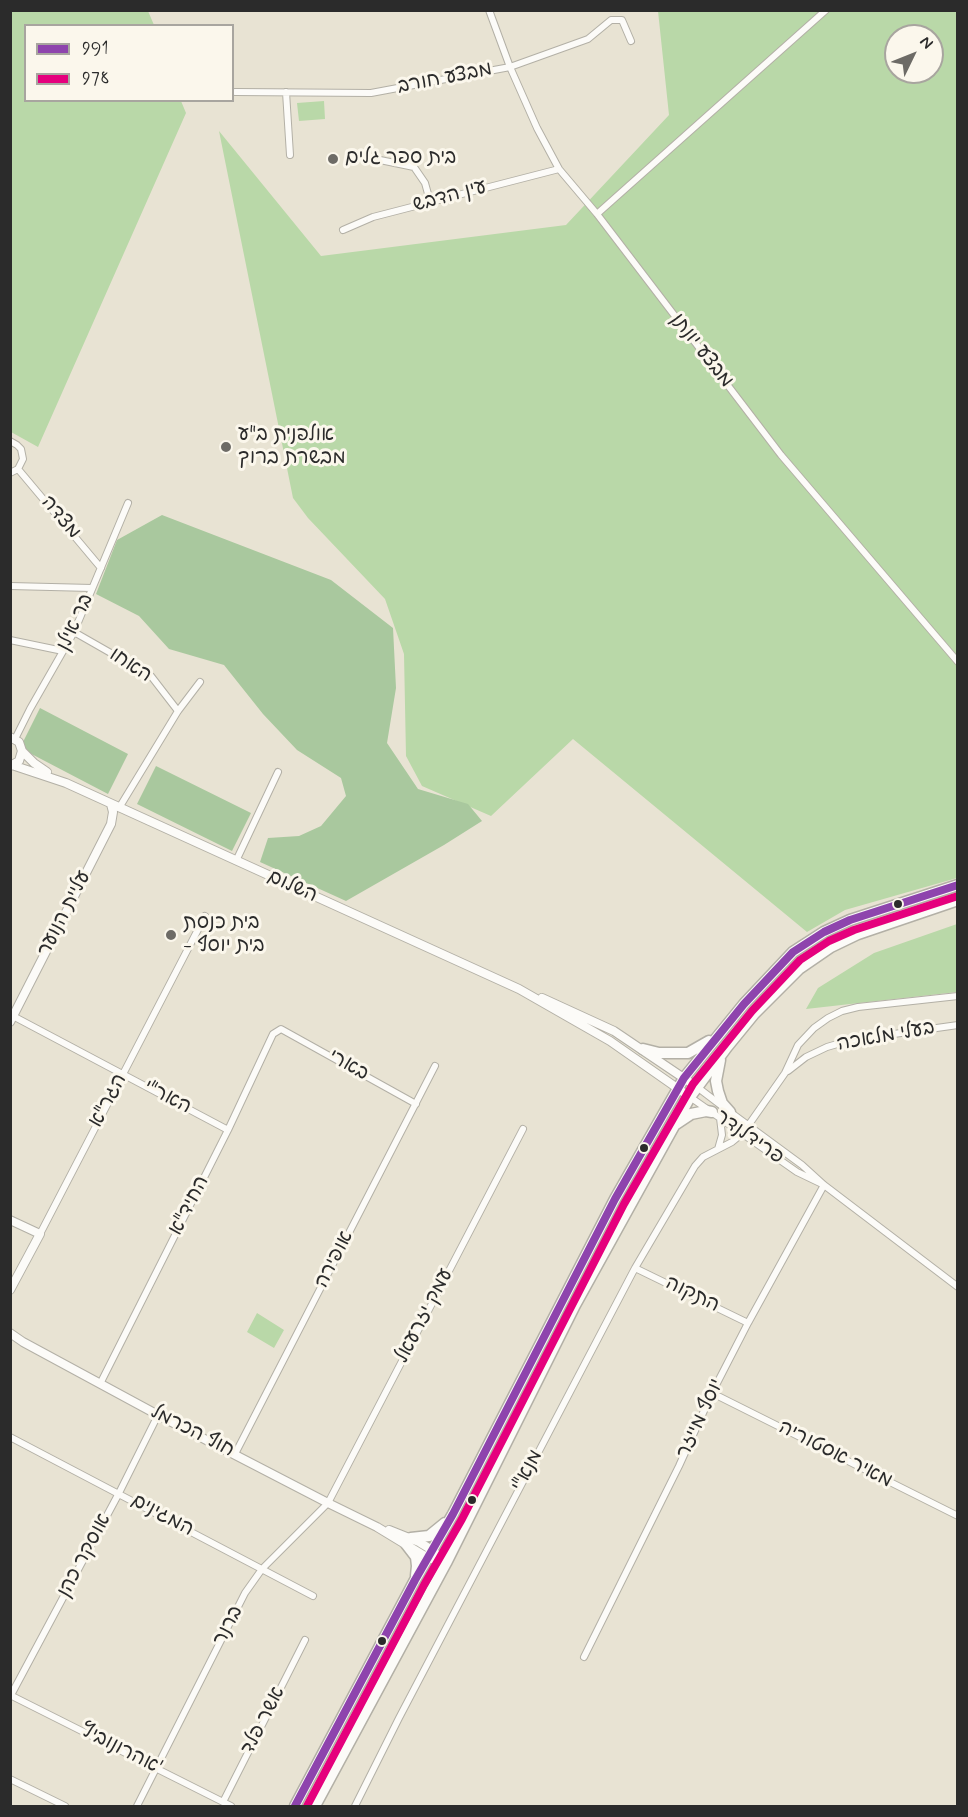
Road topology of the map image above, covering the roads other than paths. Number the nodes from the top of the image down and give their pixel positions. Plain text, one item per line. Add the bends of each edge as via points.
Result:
1 (489, 10) edge
2 (826, 10) edge
3 (631, 40) dead end
4 (510, 67) junction
5 (235, 92) dead end
6 (286, 92) junction
7 (290, 154) dead end
8 (380, 160) dead end
9 (559, 169) junction
10 (430, 201) junction
11 (597, 214) junction
12 (343, 230) dead end
13 (10, 441) edge
14 (18, 469) junction
15 (10, 473) edge
16 (128, 503) dead end
17 (100, 568) junction
18 (10, 586) edge
19 (92, 588) junction
20 (74, 632) junction
21 (10, 640) edge
22 (63, 651) junction
23 (957, 662) edge
24 (200, 682) dead end
25 (178, 711) junction
26 (13, 738) edge
27 (22, 751) junction
28 (11, 766) edge
29 (278, 772) dead end
30 (66, 783) junction
31 (115, 806) junction
32 (236, 861) junction
33 (957, 885) edge
34 (957, 900) edge
35 (205, 916) dead end
36 (519, 989) junction
37 (957, 996) edge
38 (12, 1017) edge
39 (957, 1025) edge
40 (281, 1029) joint
41 (719, 1034) junction
42 (643, 1049) junction
43 (722, 1054) junction
44 (435, 1066) dead end
45 (785, 1073) junction
46 (123, 1075) junction
47 (684, 1078) junction
48 (697, 1087) junction
49 (677, 1088) junction
50 (690, 1097) junction
51 (416, 1104) junction
52 (721, 1114) junction
53 (748, 1126) junction
54 (672, 1128) junction
55 (523, 1129) dead end
56 (228, 1130) junction
57 (743, 1133) junction
58 (718, 1149) junction
59 (824, 1185) junction
60 (10, 1220) edge
61 (40, 1234) junction
62 (635, 1268) junction
63 (957, 1287) edge
64 (11, 1288) edge
65 (748, 1323) junction
66 (10, 1333) edge
67 (100, 1384) junction
68 (712, 1393) junction
69 (158, 1415) junction
70 (10, 1437) edge
71 (235, 1454) junction
72 (119, 1493) junction
73 (328, 1503) junction
74 (453, 1514) junction
75 (957, 1516) edge
76 (409, 1541) junction
77 (430, 1554) junction
78 (446, 1563) junction
79 (262, 1569) junction
80 (416, 1580) junction
81 (313, 1596) dead end
82 (305, 1640) dead end
83 (584, 1657) dead end
84 (11, 1695) edge
85 (157, 1768) junction
86 (10, 1779) edge
87 (223, 1802) junction
88 (65, 1806) edge
89 (137, 1806) edge
90 (231, 1806) edge
91 (295, 1806) edge
92 (315, 1806) edge
93 (355, 1806) edge

1 - 4 street, מבצע יונתן
2 - 11 street
3 - 4 street, מבצע חורב via 621,20 611,20 588,39
4 - 6 street, מבצע חורב via 371,93
4 - 9 street, מבצע יונתן
5 - 6 street, מבצע חורב
6 - 7 street
8 - 10 street via 414,167 425,183
9 - 10 street, עין הדבש
9 - 11 street, מבצע יונתן
10 - 12 street, עין הדבש
11 - 23 street, מבצע יונתן via 781,455
13 - 14 street via 22,454
14 - 15 street
14 - 17 street, מצדה
16 - 17 street, בר אילן
17 - 19 street, בר אילן
18 - 19 street
19 - 20 street, בר אילן
20 - 22 street, בר אילן
20 - 25 street, האחו via 151,676
21 - 22 street
22 - 26 street, בר אילן
24 - 25 street
25 - 31 street
26 - 27 street
27 - 28 street via 19,761
27 - 30 street, השלום
28 - 30 street, השלום
29 - 32 street
30 - 31 street, השלום
31 - 32 street, השלום
31 - 38 street, עליית הנוער via 111,824
32 - 36 street, השלום
33 - 41 highway via 824,932 793,952
34 - 43 highway via 831,947 799,969 754,1014
35 - 46 street, הגר"א
36 - 42 street, השלום via 614,1030
36 - 49 street, השלום via 610,1041
37 - 45 street, בעלי מלאכה via 842,1011 814,1028 798,1045
38 - 46 street, האר"י
39 - 45 street, בעלי מלאכה via 851,1040 806,1057
40 - 51 street, בארי
40 - 56 street, החיד"א via 273,1034
41 - 42 highway via 688,1053
41 - 47 highway
42 - 47 street, השלום
43 - 48 highway
43 - 52 highway via 717,1070
44 - 51 street, אופירה
45 - 53 street, בעלי מלאכה
46 - 56 street, האר"י
46 - 61 street, הגר"א
47 - 48 street, השלום
47 - 49 highway
48 - 50 highway
48 - 52 street, פרידלנדר
49 - 50 street, פרידלנדר
49 - 74 highway via 615,1199
50 - 52 street, פרידלנדר
50 - 54 highway
51 - 71 street, אופירה
52 - 53 street, פרידלנדר
52 - 54 highway via 691,1114
52 - 57 street, פרידלנדר
52 - 58 street
53 - 57 street, מנא"י
53 - 59 street, פרידלנדר
54 - 78 highway via 575,1305
55 - 73 street, עמק יזרעאל
56 - 67 street, החיד"א
57 - 58 street, מנא"י
57 - 59 street, פרידלנדר via 797,1172
58 - 62 street, מנא"י via 703,1157 686,1177
59 - 63 street, פרידלנדר
59 - 65 street, יוסף מייזר
60 - 61 street
61 - 64 street, הגר"א
62 - 65 street, התקוה
62 - 93 street, מנא"י
65 - 68 street, יוסף מייזר
66 - 67 street, חוף הכרמל
67 - 69 street, חוף הכרמל
68 - 75 street, מאיר אסטוריה
68 - 83 street, יוסף מייזר
69 - 71 street, חוף הכרמל
69 - 72 street, אוסקר כהן
70 - 72 street, המגינים
71 - 73 street, חוף הכרמל
72 - 79 street, המגינים
72 - 84 street, אוסקר כהן
73 - 76 street, חוף הכרמל
73 - 79 street, ברנר
74 - 76 highway via 429,1536
74 - 77 highway
76 - 77 street, חוף הכרמל
76 - 80 highway via 416,1557
77 - 78 street, חוף הכרמל
77 - 80 highway
78 - 92 highway
79 - 81 street, המגינים
79 - 85 street, ברנר via 245,1593
80 - 91 highway
82 - 87 street, אשר פלד
84 - 85 street, אהרונוביץ'
85 - 87 street, אהרונוביץ'
85 - 89 street, ברנר
86 - 88 street
87 - 90 street, אהרונוביץ'

